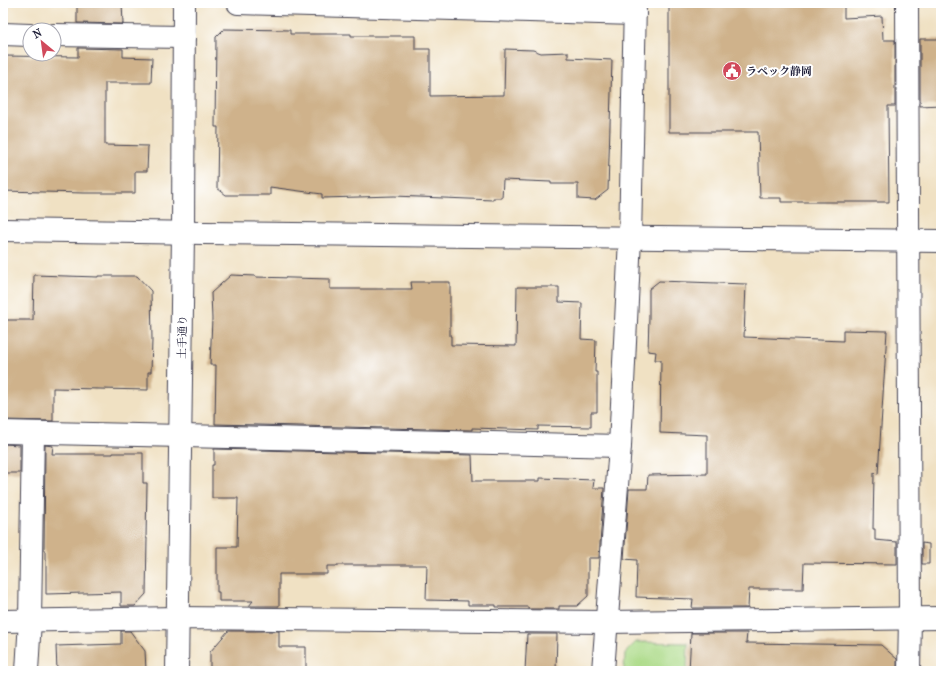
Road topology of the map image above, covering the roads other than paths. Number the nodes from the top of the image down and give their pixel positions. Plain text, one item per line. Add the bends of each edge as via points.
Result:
1 (184, 3) edge
2 (238, 3) edge
3 (907, 3) edge
4 (635, 8) edge
5 (3, 34) edge
6 (22, 34) edge
7 (62, 35) edge
8 (184, 36) junction
9 (3, 230) edge
10 (183, 233) junction
11 (630, 238) junction
12 (908, 241) junction
13 (941, 241) edge
14 (3, 432) edge
15 (33, 433) junction
16 (180, 436) junction
17 (620, 446) junction
18 (177, 618) junction
19 (910, 618) junction
20 (941, 618) edge
21 (30, 620) junction
22 (3, 621) edge
23 (606, 622) junction
24 (27, 671) edge
25 (177, 671) edge
26 (604, 671) edge
27 (909, 671) edge

1 - 8 street, 土手通り
2 - 4 street
3 - 12 street
4 - 11 street
5 - 6 street
7 - 8 street
8 - 10 street, 土手通り
9 - 10 street
10 - 11 street
10 - 16 street, 土手通り
11 - 12 street
11 - 17 street
12 - 13 street
12 - 19 street
14 - 15 street
15 - 16 street
15 - 21 street
16 - 17 street
16 - 18 street, 土手通り
17 - 23 street
18 - 21 street
18 - 23 street
18 - 25 street, 土手通り
19 - 20 street
19 - 23 street
19 - 27 street
21 - 22 street
21 - 24 street
23 - 26 street

